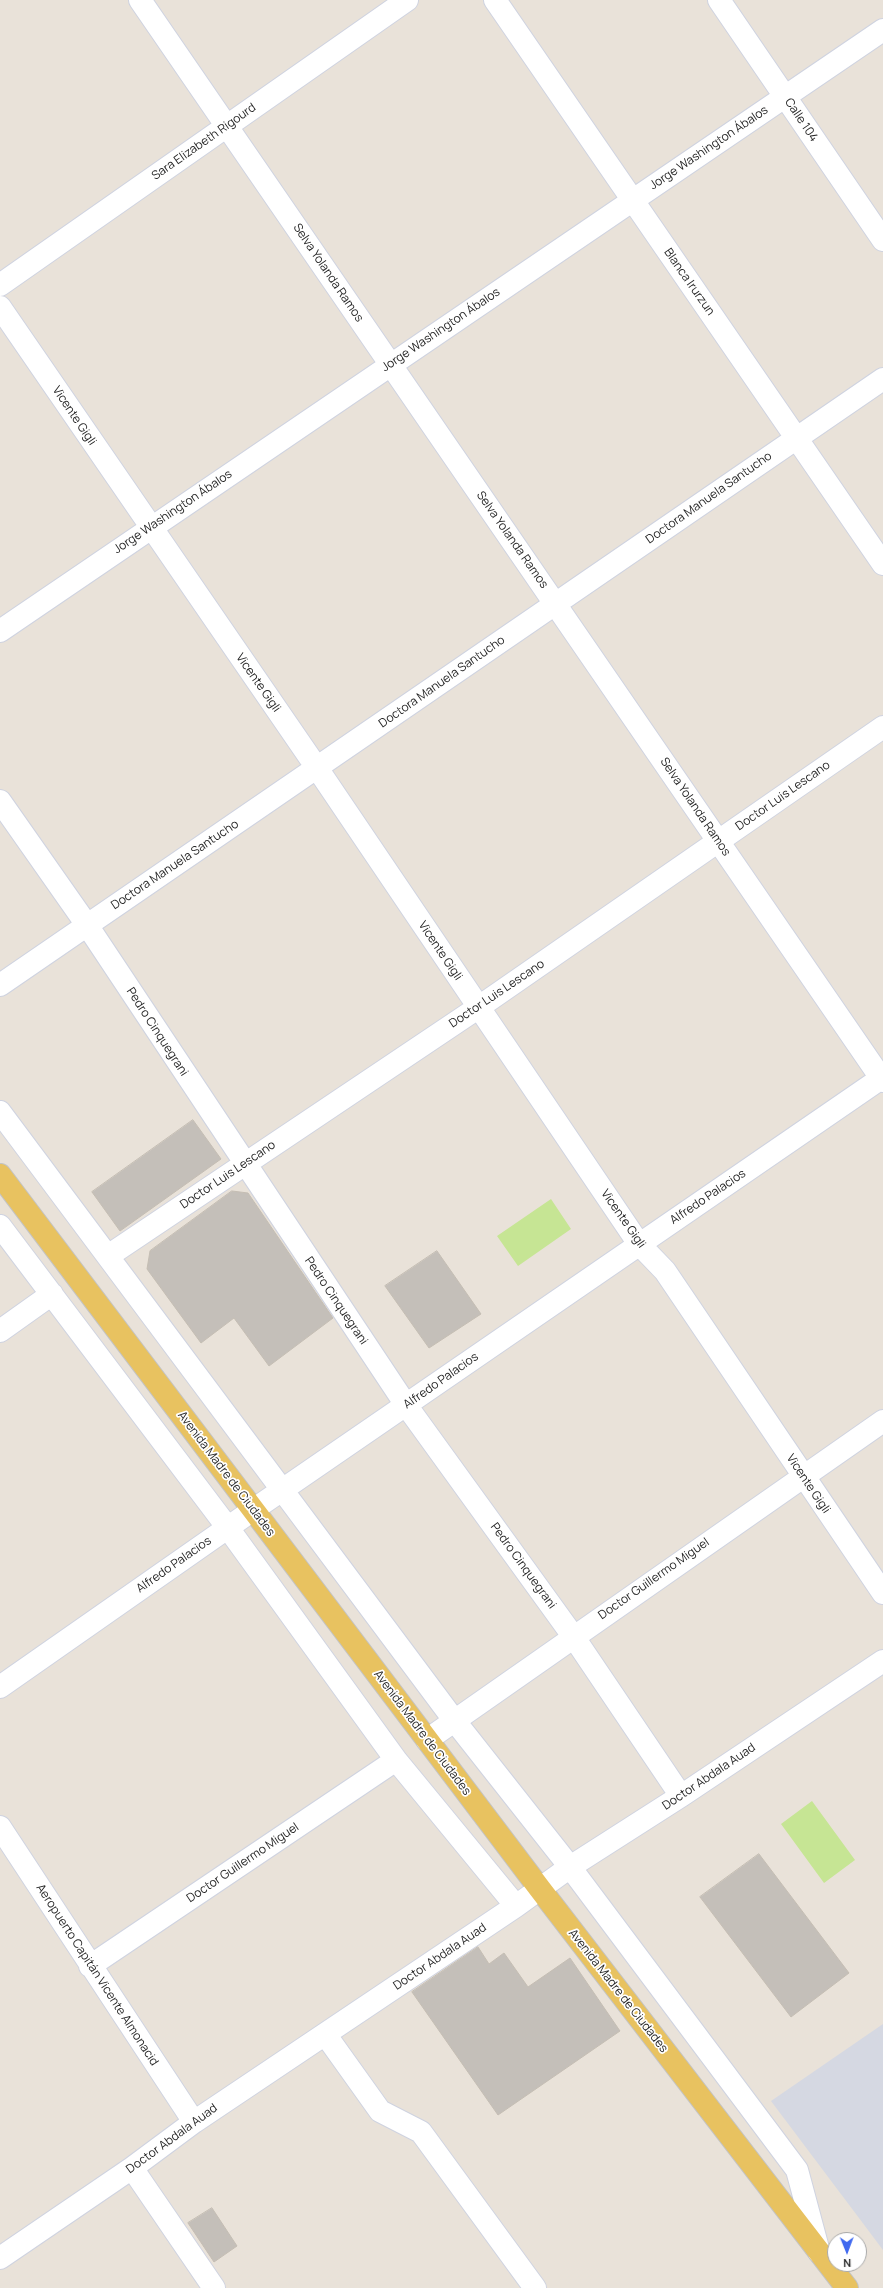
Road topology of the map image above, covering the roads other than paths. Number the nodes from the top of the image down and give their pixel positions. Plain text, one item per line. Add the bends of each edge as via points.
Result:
1 (140, 0) edge
2 (407, 0) edge
3 (495, 0) edge
4 (719, 0) edge
5 (883, 30) edge
6 (785, 96) junction
7 (227, 126) junction
8 (633, 200) junction
9 (883, 240) edge
10 (0, 285) edge
11 (0, 307) edge
12 (391, 365) junction
13 (883, 378) edge
14 (796, 438) junction
15 (150, 528) junction
16 (883, 564) edge
17 (556, 604) junction
18 (0, 631) edge
19 (883, 727) edge
20 (317, 768) junction
21 (0, 801) edge
22 (718, 841) junction
23 (87, 925) junction
24 (0, 984) edge
25 (479, 1007) junction
26 (882, 1078) edge
27 (0, 1112) edge
28 (244, 1164) junction
29 (0, 1175) edge
30 (0, 1226) edge
31 (639, 1244) junction
32 (108, 1256) junction
33 (52, 1294) junction
34 (0, 1331) edge
35 (406, 1405) junction
36 (883, 1420) edge
37 (802, 1476) junction
38 (282, 1490) junction
39 (254, 1510) junction
40 (228, 1528) junction
41 (883, 1593) edge
42 (573, 1636) junction
43 (883, 1661) edge
44 (0, 1687) edge
45 (454, 1720) junction
46 (427, 1740) junction
47 (396, 1760) junction
48 (681, 1796) junction
49 (0, 1827) edge
50 (570, 1867) junction
51 (540, 1890) junction
52 (516, 1906) junction
53 (90, 1966) junction
54 (325, 2034) junction
55 (194, 2122) junction
56 (132, 2168) junction
57 (819, 2252) junction
58 (0, 2258) edge
59 (214, 2288) edge
60 (535, 2288) edge
61 (846, 2288) edge

1 - 7 street, Selva Yolanda Ramos
2 - 7 street, Sara Elizabeth Rigourd
3 - 8 street, Blanca Irurzun
4 - 6 street, Calle 104
5 - 6 street, Jorge Washington Ábalos
6 - 8 street, Jorge Washington Ábalos
6 - 9 street, Calle 104
7 - 10 street, Sara Elizabeth Rigourd
7 - 12 street, Selva Yolanda Ramos
8 - 12 street, Jorge Washington Ábalos
8 - 14 street, Blanca Irurzun
11 - 15 street, Vicente Gigli
12 - 15 street, Jorge Washington Ábalos
12 - 17 street, Selva Yolanda Ramos
13 - 14 street, Doctora Manuela Santucho
14 - 16 street, Blanca Irurzun
14 - 17 street, Doctora Manuela Santucho
15 - 18 street, Jorge Washington Ábalos
15 - 20 street, Vicente Gigli
17 - 20 street, Doctora Manuela Santucho
17 - 22 street, Selva Yolanda Ramos
19 - 22 street, Doctor Luis Lescano
20 - 23 street, Doctora Manuela Santucho
20 - 25 street, Vicente Gigli
21 - 23 street, Pedro Cinquegrani
22 - 25 street, Doctor Luis Lescano
22 - 26 street, Selva Yolanda Ramos
23 - 24 street, Doctora Manuela Santucho
23 - 28 street, Pedro Cinquegrani
25 - 28 street, Doctor Luis Lescano
25 - 31 street, Vicente Gigli
26 - 31 street, Alfredo Palacios
27 - 32 street
28 - 32 street, Doctor Luis Lescano
28 - 35 street, Pedro Cinquegrani
29 - 39 main road, Avenida Madre de Ciudades
30 - 33 street
31 - 35 street, Alfredo Palacios
31 - 37 street, Vicente Gigli via 665,1271
32 - 38 street
33 - 34 street
33 - 40 street
35 - 38 street, Alfredo Palacios
35 - 42 street, Pedro Cinquegrani
36 - 37 street, Doctor Guillermo Miguel
37 - 41 street, Vicente Gigli
37 - 42 street, Doctor Guillermo Miguel
38 - 39 street, Alfredo Palacios
38 - 45 street
39 - 40 street, Alfredo Palacios
39 - 46 main road, Avenida Madre de Ciudades
40 - 44 street, Alfredo Palacios
40 - 47 street
42 - 45 street, Doctor Guillermo Miguel
42 - 48 street, Pedro Cinquegrani
43 - 48 street, Doctor Abdala Auad
45 - 46 street, Doctor Guillermo Miguel
45 - 50 street
46 - 51 main road, Avenida Madre de Ciudades
47 - 52 street
47 - 53 street, Doctor Guillermo Miguel
48 - 50 street, Doctor Abdala Auad
49 - 53 street, Aeropuerto Capitán Vicente Almonacid
50 - 51 street, Doctor Abdala Auad
50 - 57 street via 797,2170
51 - 52 street, Doctor Abdala Auad
51 - 57 main road, Avenida Madre de Ciudades
52 - 54 street, Doctor Abdala Auad
53 - 55 street, Aeropuerto Capitán Vicente Almonacid
54 - 55 street, Doctor Abdala Auad
54 - 60 street via 380,2111 421,2132
55 - 56 street, Doctor Abdala Auad
56 - 58 street, Doctor Abdala Auad
56 - 59 street
57 - 61 main road, Avenida Madre de Ciudades

